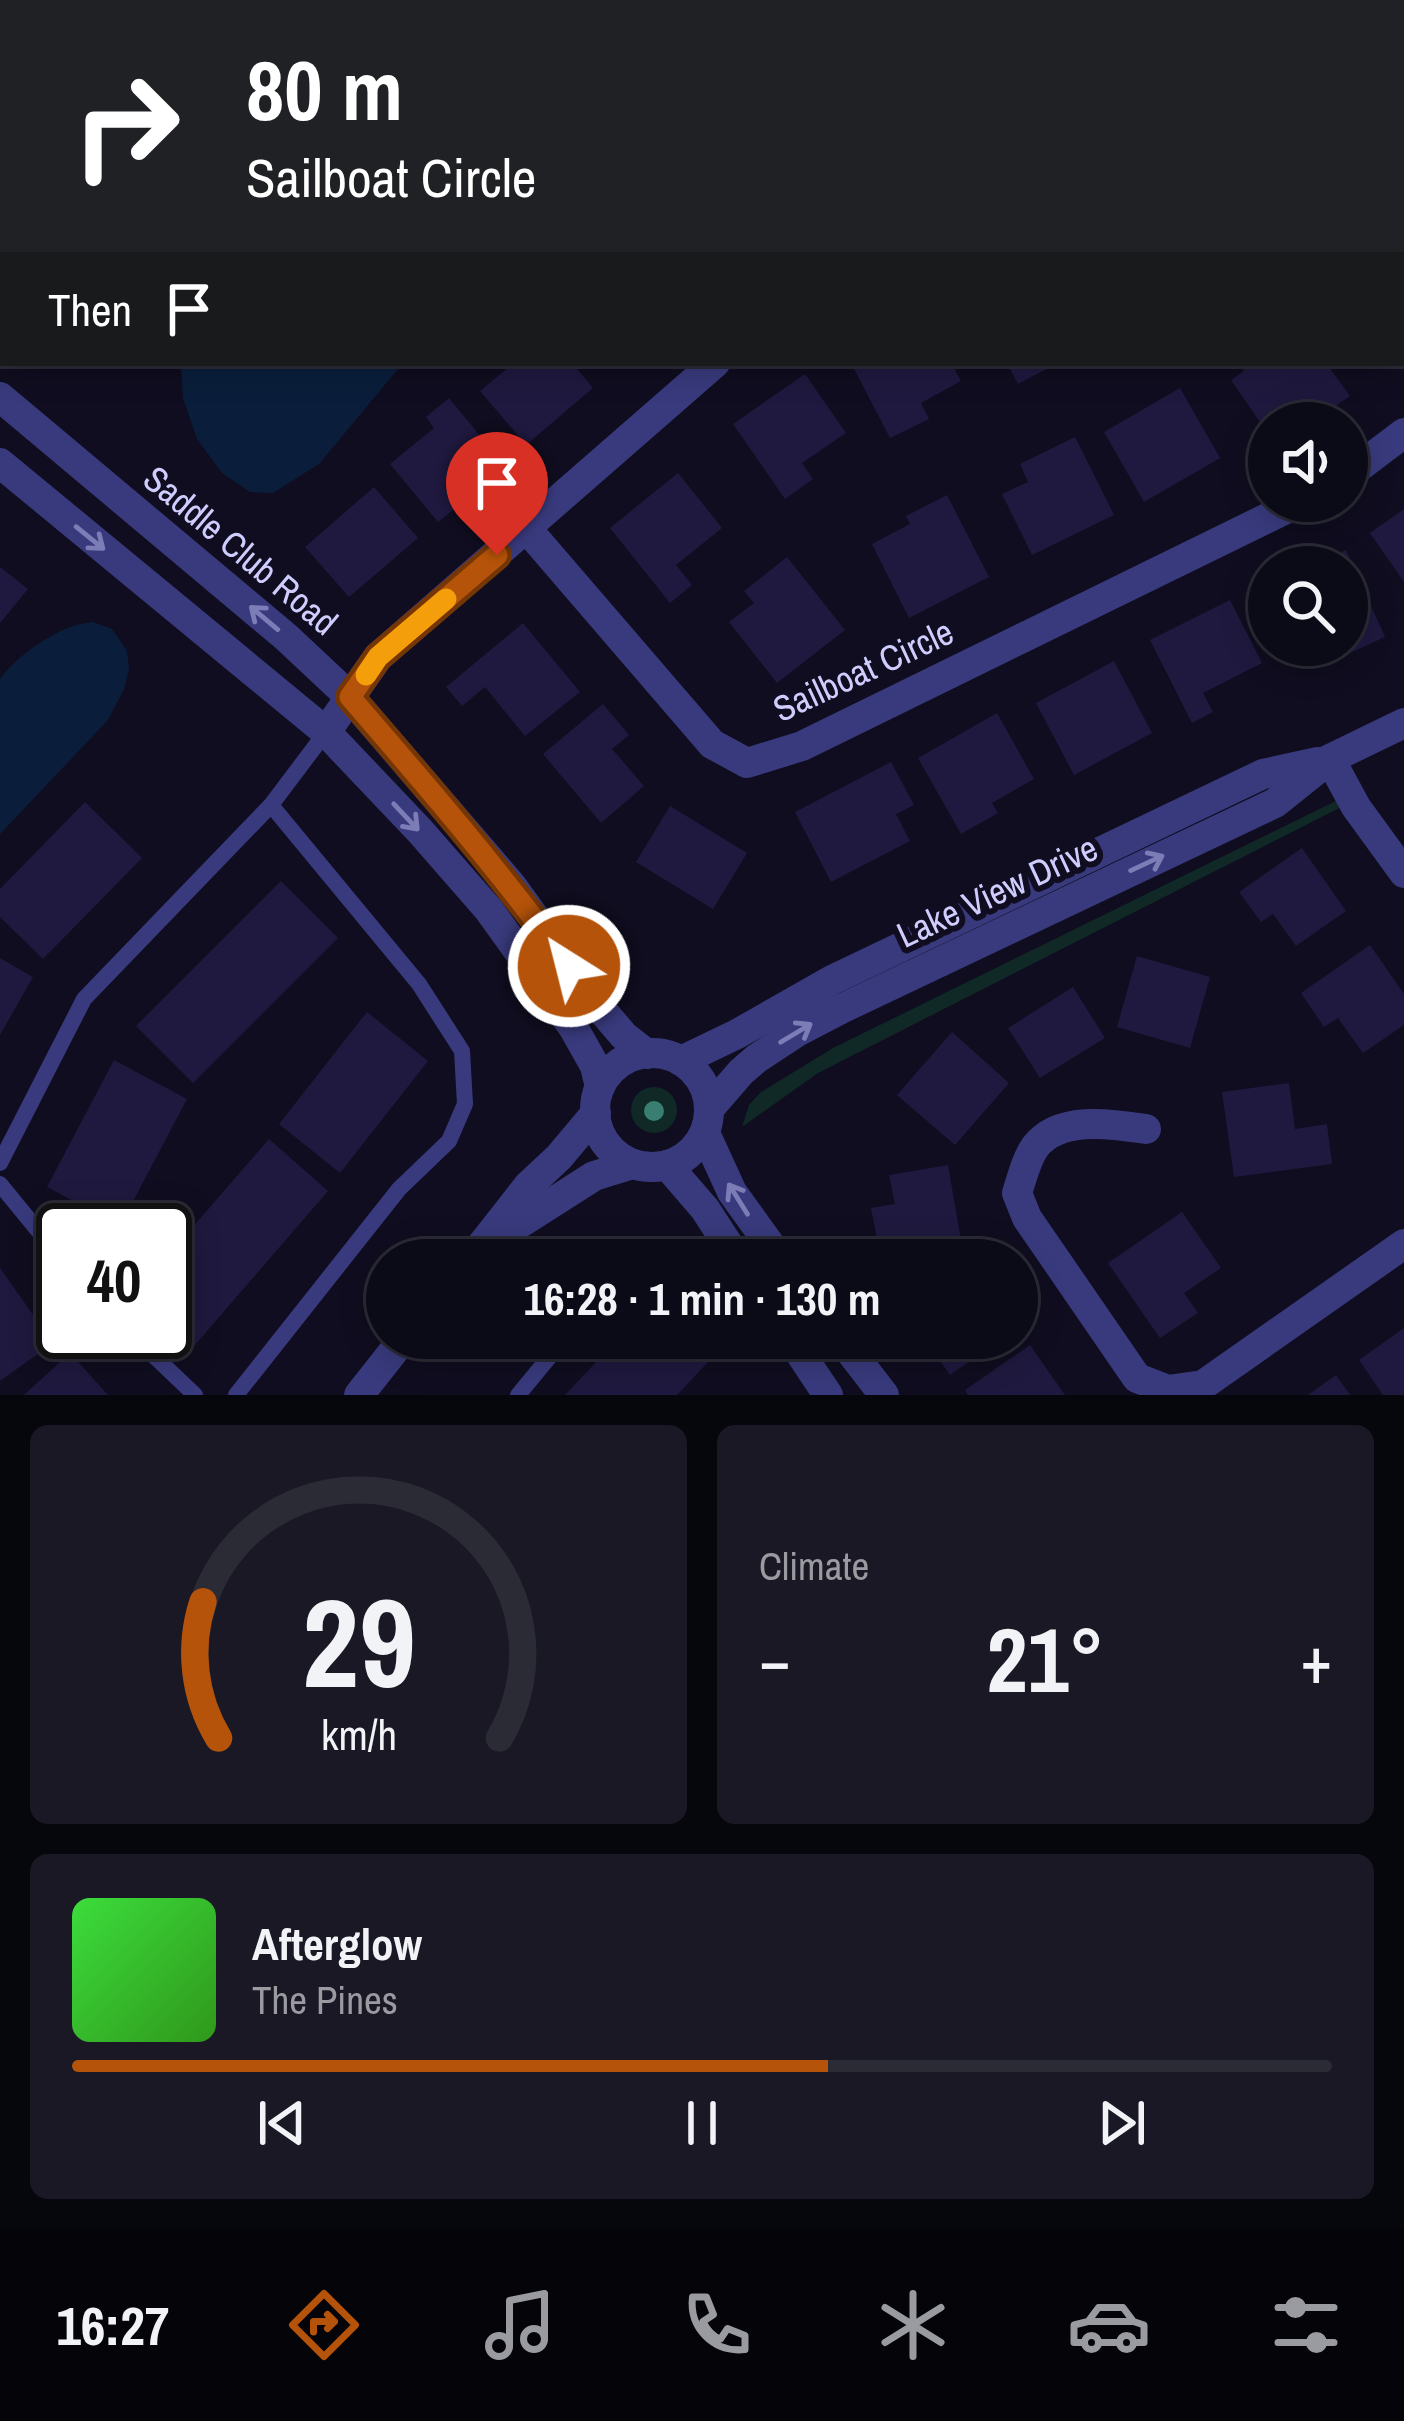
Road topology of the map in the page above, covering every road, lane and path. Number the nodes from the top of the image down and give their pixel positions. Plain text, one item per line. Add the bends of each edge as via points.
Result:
1 (713, 366) edge
2 (0, 397) edge
3 (1404, 433) edge
4 (1368, 460) edge
5 (0, 463) edge
6 (1259, 522) edge
7 (527, 529) junction
8 (350, 697) junction
9 (1404, 723) edge
10 (326, 732) junction
11 (1330, 759) junction
12 (271, 805) junction
13 (1404, 873) edge
14 (647, 1054) junction
15 (681, 1061) junction
16 (598, 1100) junction
17 (707, 1121) junction
18 (1146, 1129) dead end
19 (0, 1163) edge
20 (633, 1164) junction
21 (667, 1166) junction
22 (0, 1184) edge
23 (36, 1229) edge
24 (487, 1239) edge
25 (500, 1239) edge
26 (725, 1239) edge
27 (766, 1239) edge
28 (1404, 1244) edge
29 (158, 1359) edge
30 (387, 1359) edge
31 (548, 1359) edge
32 (804, 1359) edge
33 (856, 1359) edge
34 (196, 1395) edge
35 (236, 1395) edge
36 (358, 1395) edge
37 (518, 1395) edge
38 (828, 1395) edge
39 (884, 1395) edge

1 - 7 street
8 -> 2 street, Saddle Club Road
3 - 4 street
5 -> 10 street
6 - 7 street, Sailboat Circle via 802,746 747,764 712,745
7 - 8 street via 378,657
8 - 10 street
8 - 14 street, Saddle Club Road via 512,886 600,1008
9 - 11 street, Lake View Drive
10 - 12 lane
10 -> 16 street via 488,910 574,1027 595,1066
11 - 13 street
11 - 15 street, Lake View Drive via 1263,775 832,980
17 -> 11 street, Lake View Drive via 740,1072 797,1032 1275,802
12 - 19 lane via 84,999
12 - 35 lane via 419,983 462,1051 465,1104 449,1141 399,1190
14 - 15 street
14 - 16 street via 611,1070
15 - 17 street via 706,1090
16 - 20 street via 601,1135
16 - 24 street
17 - 21 street via 696,1148
27 -> 17 street via 732,1192
18 - 28 street via 1092,1122 1059,1131 1036,1145 1017,1193 1137,1378 1168,1390 1203,1384
20 - 21 street
20 - 25 street via 594,1176
21 - 26 street
22 - 23 lane
29 - 34 lane
30 - 36 street
31 - 37 lane
32 - 38 street
33 - 39 street

